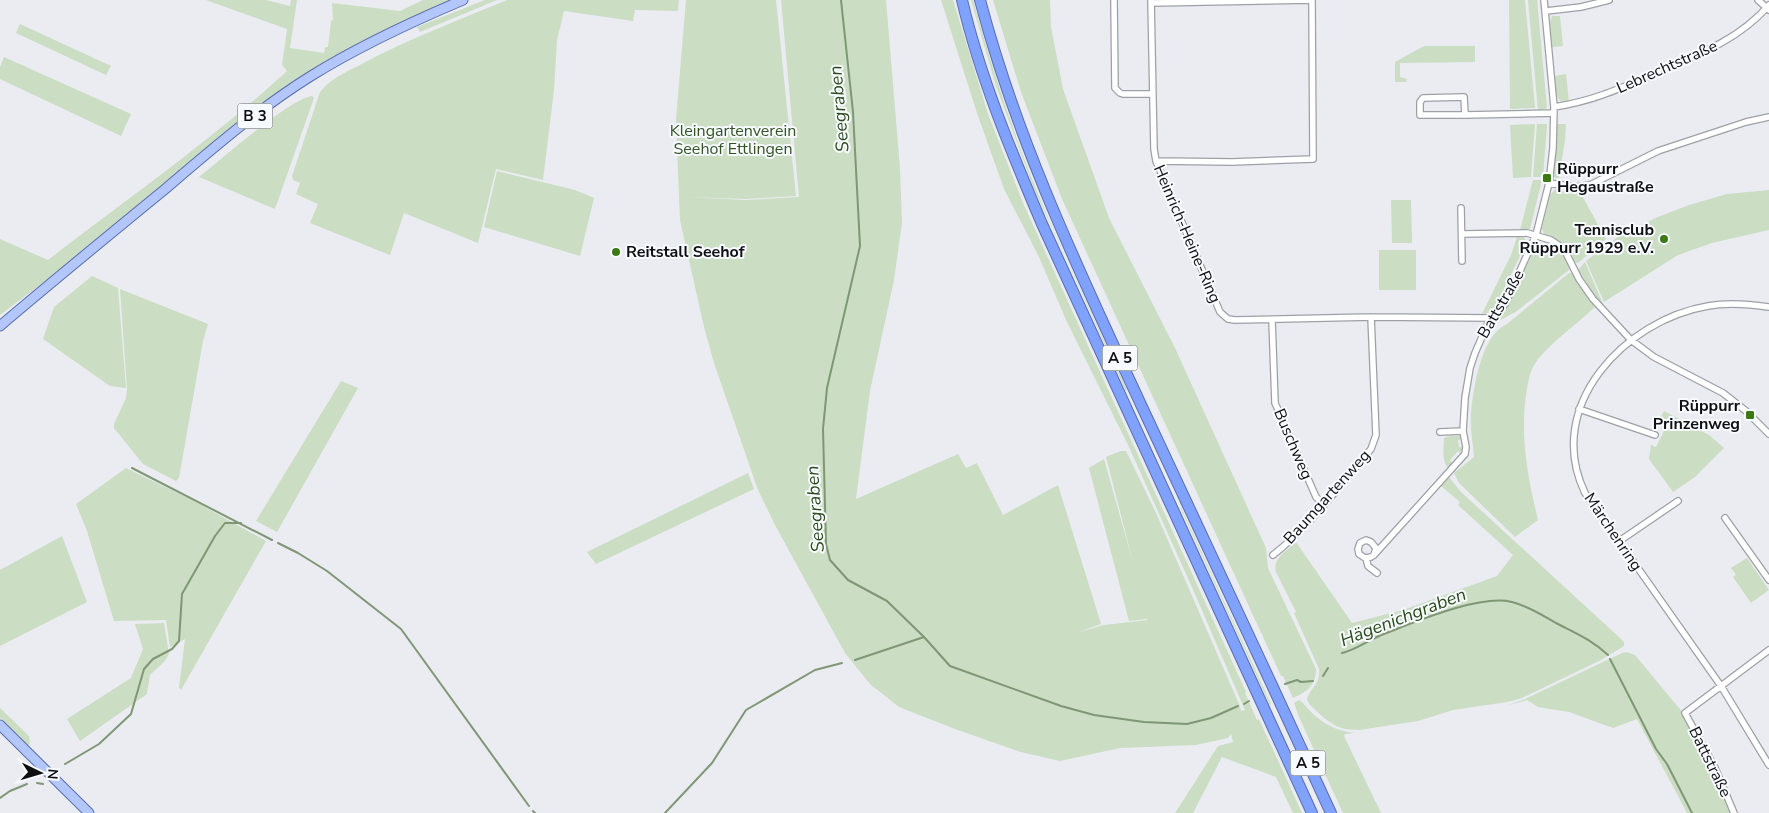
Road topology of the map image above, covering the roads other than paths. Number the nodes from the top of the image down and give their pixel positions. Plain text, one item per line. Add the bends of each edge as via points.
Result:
1 (463, 0) edge
2 (961, 0) edge
3 (980, 0) edge
4 (984, 0) edge
5 (1114, 0) edge
6 (1311, 0) edge
7 (1544, 0) edge
8 (1609, 0) edge
9 (1758, 0) edge
10 (1151, 1) edge
11 (1768, 8) edge
12 (1546, 11) junction
13 (986, 23) junction
14 (1152, 94) junction
15 (1554, 110) junction
16 (1466, 115) junction
17 (1769, 117) edge
18 (1156, 162) junction
19 (1549, 183) junction
20 (1461, 208) dead end
21 (1462, 234) junction
22 (1536, 235) junction
23 (1462, 261) dead end
24 (1769, 307) edge
25 (1371, 317) junction
26 (1492, 318) junction
27 (1272, 320) junction
28 (0, 326) edge
29 (1631, 340) junction
30 (1580, 409) junction
31 (1463, 431) junction
32 (1440, 432) dead end
33 (1769, 434) edge
34 (1656, 435) dead end
35 (1678, 501) dead end
36 (1323, 504) junction
37 (1725, 518) dead end
38 (1618, 542) junction
39 (1273, 555) dead end
40 (1374, 555) junction
41 (1366, 558) junction
42 (1377, 573) dead end
43 (1769, 580) edge
44 (1769, 650) edge
45 (1721, 686) junction
46 (0, 725) edge
47 (1769, 765) edge
48 (89, 813) edge
49 (1312, 813) edge
50 (1331, 813) edge
51 (1734, 813) edge

1 - 28 main road, B 3 via 357,49 262,110
2 - 49 highway, A 5 via 1006,140 1042,224
3 - 13 highway, A 5
4 - 13 highway
5 - 14 street via 1115,88 1123,94
6 - 10 street
6 - 18 street via 1313,159
7 - 12 street, Battstraße
8 - 12 street via 1581,8
9 - 11 street
10 - 14 street, Heinrich-Heine-Ring
11 - 15 street, Lebrechtstraße via 1731,37 1695,56 1593,99
12 - 15 street, Battstraße
13 - 50 highway, A 5 via 1006,90 1055,216
14 - 18 street, Heinrich-Heine-Ring
15 - 16 street, Lebrechtstraße
15 - 19 street, Battstraße
16 - 16 street, Lebrechtstraße via 1420,115 1420,102 1423,98 1464,97
17 - 19 street via 1658,151 1590,185 1576,187
18 - 27 street, Heinrich-Heine-Ring via 1220,312 1228,319
19 - 22 street, Battstraße
20 - 21 street
21 - 22 street
21 - 23 street
22 - 26 street, Battstraße via 1505,304
22 - 29 street via 1561,247 1593,299
24 - 29 street, Märchenring via 1732,304 1697,308 1674,316
25 - 26 street, Heinrich-Heine-Ring
25 - 27 street, Heinrich-Heine-Ring
25 - 36 street, Baumgartenweg via 1375,441
26 - 31 street, Battstraße via 1470,368
27 - 36 street, Buschweg via 1275,403 1316,497
29 - 30 street, Märchenring via 1602,369
29 - 33 street via 1654,357 1723,393
30 - 34 street
30 - 38 street, Märchenring via 1573,444 1578,477
31 - 32 street
31 - 40 street, Battstraße via 1465,454
35 - 38 street
36 - 39 street, Baumgartenweg
37 - 43 street
38 - 45 street, Märchenring
40 - 41 street
40 - 41 street via 1374,544 1362,542 1358,552
41 - 42 street via 1368,566
44 - 45 street
45 - 47 street, Märchenring
45 - 51 street, Battstraße via 1685,713 1716,768
46 - 48 main road

